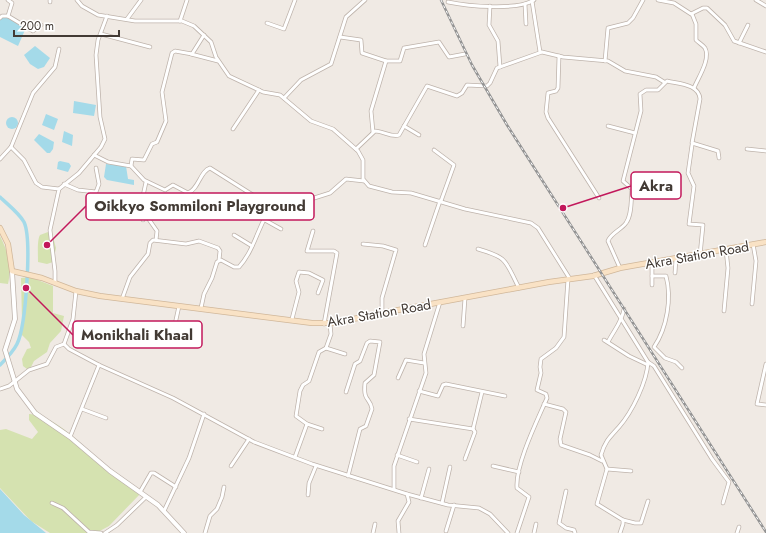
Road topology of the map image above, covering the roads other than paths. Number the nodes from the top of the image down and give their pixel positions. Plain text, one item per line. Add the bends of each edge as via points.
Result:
1 (8, 0) edge
2 (77, 0) edge
3 (141, 0) edge
4 (188, 0) edge
5 (295, 0) edge
6 (365, 0) edge
7 (514, 0) edge
8 (642, 0) edge
9 (658, 0) edge
10 (756, 0) edge
11 (533, 1) edge
12 (448, 2) dead end
13 (525, 4) junction
14 (515, 5) junction
15 (490, 6) junction
16 (766, 6) edge
17 (692, 14) junction
18 (8, 16) junction
19 (107, 16) junction
20 (0, 18) edge
21 (127, 19) junction
22 (180, 21) junction
23 (267, 23) dead end
24 (526, 24) dead end
25 (41, 25) dead end
26 (748, 25) dead end
27 (100, 34) junction
28 (204, 35) junction
29 (340, 36) junction
30 (739, 43) junction
31 (150, 47) dead end
32 (59, 49) dead end
33 (540, 52) junction
34 (766, 52) edge
35 (191, 54) junction
36 (465, 54) dead end
37 (559, 56) junction
38 (386, 60) junction
39 (218, 61) junction
40 (605, 61) junction
41 (500, 66) junction
42 (664, 82) junction
43 (694, 88) junction
44 (259, 90) junction
45 (284, 98) junction
46 (404, 126) junction
47 (608, 126) dead end
48 (233, 129) dead end
49 (373, 132) junction
50 (636, 132) junction
51 (418, 135) dead end
52 (692, 144) junction
53 (11, 147) junction
54 (356, 149) junction
55 (747, 149) dead end
56 (434, 150) dead end
57 (766, 151) edge
58 (94, 155) junction
59 (719, 158) dead end
60 (0, 159) edge
61 (131, 166) junction
62 (96, 168) dead end
63 (364, 181) junction
64 (146, 182) junction
65 (64, 184) junction
66 (59, 189) junction
67 (599, 198) dead end
68 (441, 201) junction
69 (143, 211) junction
70 (267, 212) junction
71 (158, 214) dead end
72 (263, 219) junction
73 (143, 220) dead end
74 (0, 228) edge
75 (281, 229) dead end
76 (313, 231) dead end
77 (234, 235) dead end
78 (155, 240) junction
79 (766, 242) edge
80 (363, 244) dead end
81 (425, 244) dead end
82 (753, 244) junction
83 (252, 246) junction
84 (478, 249) dead end
85 (726, 250) junction
86 (700, 255) junction
87 (676, 259) junction
88 (219, 260) junction
89 (652, 263) junction
90 (620, 268) junction
91 (12, 271) junction
92 (675, 273) dead end
93 (594, 276) junction
94 (652, 276) junction
95 (569, 279) junction
96 (55, 283) junction
97 (652, 285) dead end
98 (519, 288) junction
99 (76, 291) junction
100 (318, 293) dead end
101 (465, 298) junction
102 (122, 299) junction
103 (440, 302) junction
104 (752, 304) dead end
105 (179, 306) junction
106 (201, 308) junction
107 (624, 309) dead end
108 (724, 311) dead end
109 (382, 313) junction
110 (292, 319) junction
111 (622, 321) junction
112 (324, 324) junction
113 (330, 324) junction
114 (463, 326) dead end
115 (184, 337) dead end
116 (604, 340) dead end
117 (608, 342) junction
118 (64, 344) junction
119 (326, 348) junction
120 (5, 350) junction
121 (0, 353) edge
122 (345, 354) dead end
123 (424, 363) junction
124 (648, 364) junction
125 (766, 364) edge
126 (100, 365) junction
127 (682, 368) dead end
128 (398, 378) dead end
129 (14, 382) junction
130 (0, 389) edge
131 (419, 391) junction
132 (346, 392) dead end
133 (482, 392) junction
134 (505, 396) dead end
135 (544, 404) junction
136 (766, 404) edge
137 (82, 409) junction
138 (204, 414) junction
139 (106, 418) dead end
140 (409, 419) junction
141 (307, 424) junction
142 (322, 429) dead end
143 (473, 429) junction
144 (70, 437) junction
145 (249, 439) junction
146 (397, 455) junction
147 (294, 457) junction
148 (465, 459) dead end
149 (417, 462) dead end
150 (603, 462) junction
151 (231, 466) dead end
152 (316, 466) junction
153 (493, 466) dead end
154 (450, 468) dead end
155 (429, 469) dead end
156 (607, 470) junction
157 (630, 471) dead end
158 (519, 472) junction
159 (348, 476) junction
160 (176, 487) junction
161 (224, 487) dead end
162 (394, 489) junction
163 (566, 491) dead end
164 (140, 492) junction
165 (407, 494) junction
166 (308, 495) dead end
167 (146, 496) junction
168 (421, 498) junction
169 (648, 501) dead end
170 (52, 503) dead end
171 (442, 503) junction
172 (723, 503) dead end
173 (454, 505) junction
174 (164, 511) junction
175 (623, 520) junction
176 (375, 524) dead end
177 (536, 524) dead end
178 (739, 527) dead end
179 (446, 531) dead end
180 (503, 531) edge
181 (622, 532) edge
182 (101, 533) edge
183 (105, 533) edge
184 (184, 533) edge
185 (205, 533) edge
186 (373, 533) edge
187 (399, 533) edge
188 (508, 533) edge
189 (517, 533) edge
190 (534, 533) edge
191 (575, 533) edge
192 (737, 533) edge

1 - 18 street via 12,3
2 - 19 street via 93,13
3 - 21 street
4 - 22 street
5 - 23 street via 284,29
6 - 29 street via 346,17
7 - 14 street
8 - 40 street via 628,23 608,28
9 - 17 street via 674,3
10 - 16 street
11 - 13 street
11 - 33 street
12 - 15 street
13 - 14 street
13 - 24 street
14 - 15 street
15 - 41 street via 489,25 498,41
17 - 30 street via 707,8 725,26 731,39
17 - 43 street via 696,24 696,40 707,53
18 - 20 street
18 - 25 street via 30,31
19 - 21 street
19 - 27 street
21 - 22 street
22 - 28 street via 194,26
26 - 30 street
27 - 31 street
27 - 58 street via 97,46 97,73 100,116 105,139
28 - 35 street
28 - 39 street via 213,45
29 - 38 street via 362,40 362,53
29 - 45 street via 331,64 301,80
30 - 34 street
32 - 53 street via 55,67 33,93
33 - 37 street
33 - 41 street
35 - 39 street
35 - 61 street via 175,51 172,53 162,92 166,124 144,160 132,159
36 - 38 street via 449,57 439,42 404,48 400,61
37 - 40 street
37 - 67 street via 558,88 548,93 546,115
38 - 49 street via 371,111
39 - 44 street via 233,79
40 - 42 street via 625,71 656,77
41 - 46 street via 490,84 467,85 457,96 429,86 424,87
42 - 43 street
42 - 50 street via 658,90 646,90 640,94 641,111
43 - 52 street via 699,92 700,99
44 - 45 street
44 - 48 street
45 - 54 street via 311,121 333,129
46 - 49 street via 397,136
46 - 51 street
47 - 50 street
49 - 54 street
50 - 90 street via 624,182 632,189 630,210 625,224 609,237 608,241
52 - 59 street via 718,151
52 - 86 street via 688,173 694,186 689,224 702,225
53 - 60 street
53 - 66 street via 24,160 36,183 42,187
54 - 63 street via 362,156
55 - 57 street
56 - 68 street via 454,165
58 - 61 street via 108,162
58 - 65 street via 79,173
61 - 64 street
62 - 65 street via 99,184 96,192 78,190
63 - 68 street via 369,186 379,189 411,193
63 - 70 street via 346,179 330,193 311,198 298,197 287,202 277,201
64 - 69 street
64 - 70 street via 165,190 173,185 188,193 210,168 256,197
65 - 66 street
66 - 96 street via 50,230
68 - 81 street
68 - 95 street via 465,209 534,224
69 - 71 street
69 - 73 street
69 - 78 street via 157,231
70 - 72 street
72 - 75 street
72 - 83 street
74 - 91 main road via 8,244
76 - 112 street via 307,251 334,250 336,253
77 - 83 street
78 - 88 street via 186,244 199,241 218,248
78 - 102 street via 151,241 148,254 130,277
79 - 82 main road, Akra Station Road
80 - 109 street via 396,250 382,298
82 - 85 main road, Akra Station Road
82 - 104 street via 756,261
83 - 88 street via 238,268
84 - 98 street via 504,260
85 - 86 main road, Akra Station Road
85 - 108 street via 728,268
86 - 87 main road, Akra Station Road
87 - 89 main road, Akra Station Road
87 - 92 street
88 - 106 street via 204,294
89 - 90 main road, Akra Station Road
89 - 94 street
90 - 93 main road, Akra Station Road
91 - 96 main road, Akra Station Road
91 - 120 street via 14,323
93 - 95 main road, Akra Station Road
93 - 111 street
94 - 97 street
94 - 127 street via 666,276 668,296 665,324 654,347 665,358 676,362
95 - 98 main road, Akra Station Road
95 - 135 street via 564,337 554,350 542,357 540,365 537,390 547,396
96 - 99 main road, Akra Station Road
98 - 101 main road, Akra Station Road
99 - 102 main road, Akra Station Road
99 - 118 street via 74,319
100 - 110 street via 322,279 303,271 299,272 296,281 299,292
101 - 103 main road, Akra Station Road
101 - 114 street
102 - 105 main road, Akra Station Road
103 - 109 main road, Akra Station Road
103 - 123 street via 424,354
105 - 106 main road, Akra Station Road
105 - 115 street via 174,329
106 - 110 main road, Akra Station Road
107 - 111 street
109 - 113 main road, Akra Station Road
110 - 112 main road, Akra Station Road
111 - 117 street
111 - 124 street
112 - 113 main road, Akra Station Road
113 - 119 street via 331,334
116 - 117 street
117 - 124 street via 629,356
118 - 126 street
118 - 129 street via 56,348 47,364 29,370
119 - 122 street
119 - 141 street via 319,352 309,381 300,391 296,416
120 - 121 street
120 - 129 street
123 - 128 street via 406,360
123 - 131 street via 426,370
124 - 150 street via 638,396 621,425 608,439 601,455
124 - 172 street via 654,366 729,482
125 - 136 street via 757,404
126 - 137 street
126 - 138 street
129 - 130 street
129 - 144 street via 36,413
131 - 133 street via 438,396 446,384
131 - 140 street
132 - 159 street via 355,364 360,361 367,343 380,342 374,375 365,383 364,396 372,409 366,426 360,429
133 - 134 street
133 - 143 street
135 - 150 street via 566,412 561,445
135 - 158 street
137 - 139 street
137 - 144 street
138 - 145 street
138 - 160 street
140 - 143 street
140 - 146 street
141 - 142 street
141 - 147 street
143 - 148 street via 475,432
144 - 164 street via 110,471
145 - 147 street
145 - 151 street
146 - 149 street
146 - 162 street via 394,466
147 - 152 street
150 - 156 street
152 - 159 street
152 - 166 street
153 - 158 street
154 - 171 street
155 - 168 street
156 - 157 street
156 - 175 street via 597,504
158 - 189 street via 517,488 529,499
159 - 162 street
160 - 164 street via 151,473
160 - 174 street
161 - 185 street
162 - 165 street
163 - 191 street via 560,523
164 - 167 street
165 - 168 street
165 - 187 street via 409,502 398,520
167 - 174 street
167 - 183 street via 117,525
168 - 171 street
169 - 175 street via 641,523
170 - 182 street via 63,508 89,532
171 - 173 street
173 - 179 street
173 - 180 street via 484,510
174 - 184 street
175 - 181 street
176 - 186 street
177 - 190 street
178 - 192 street
180 - 188 street

